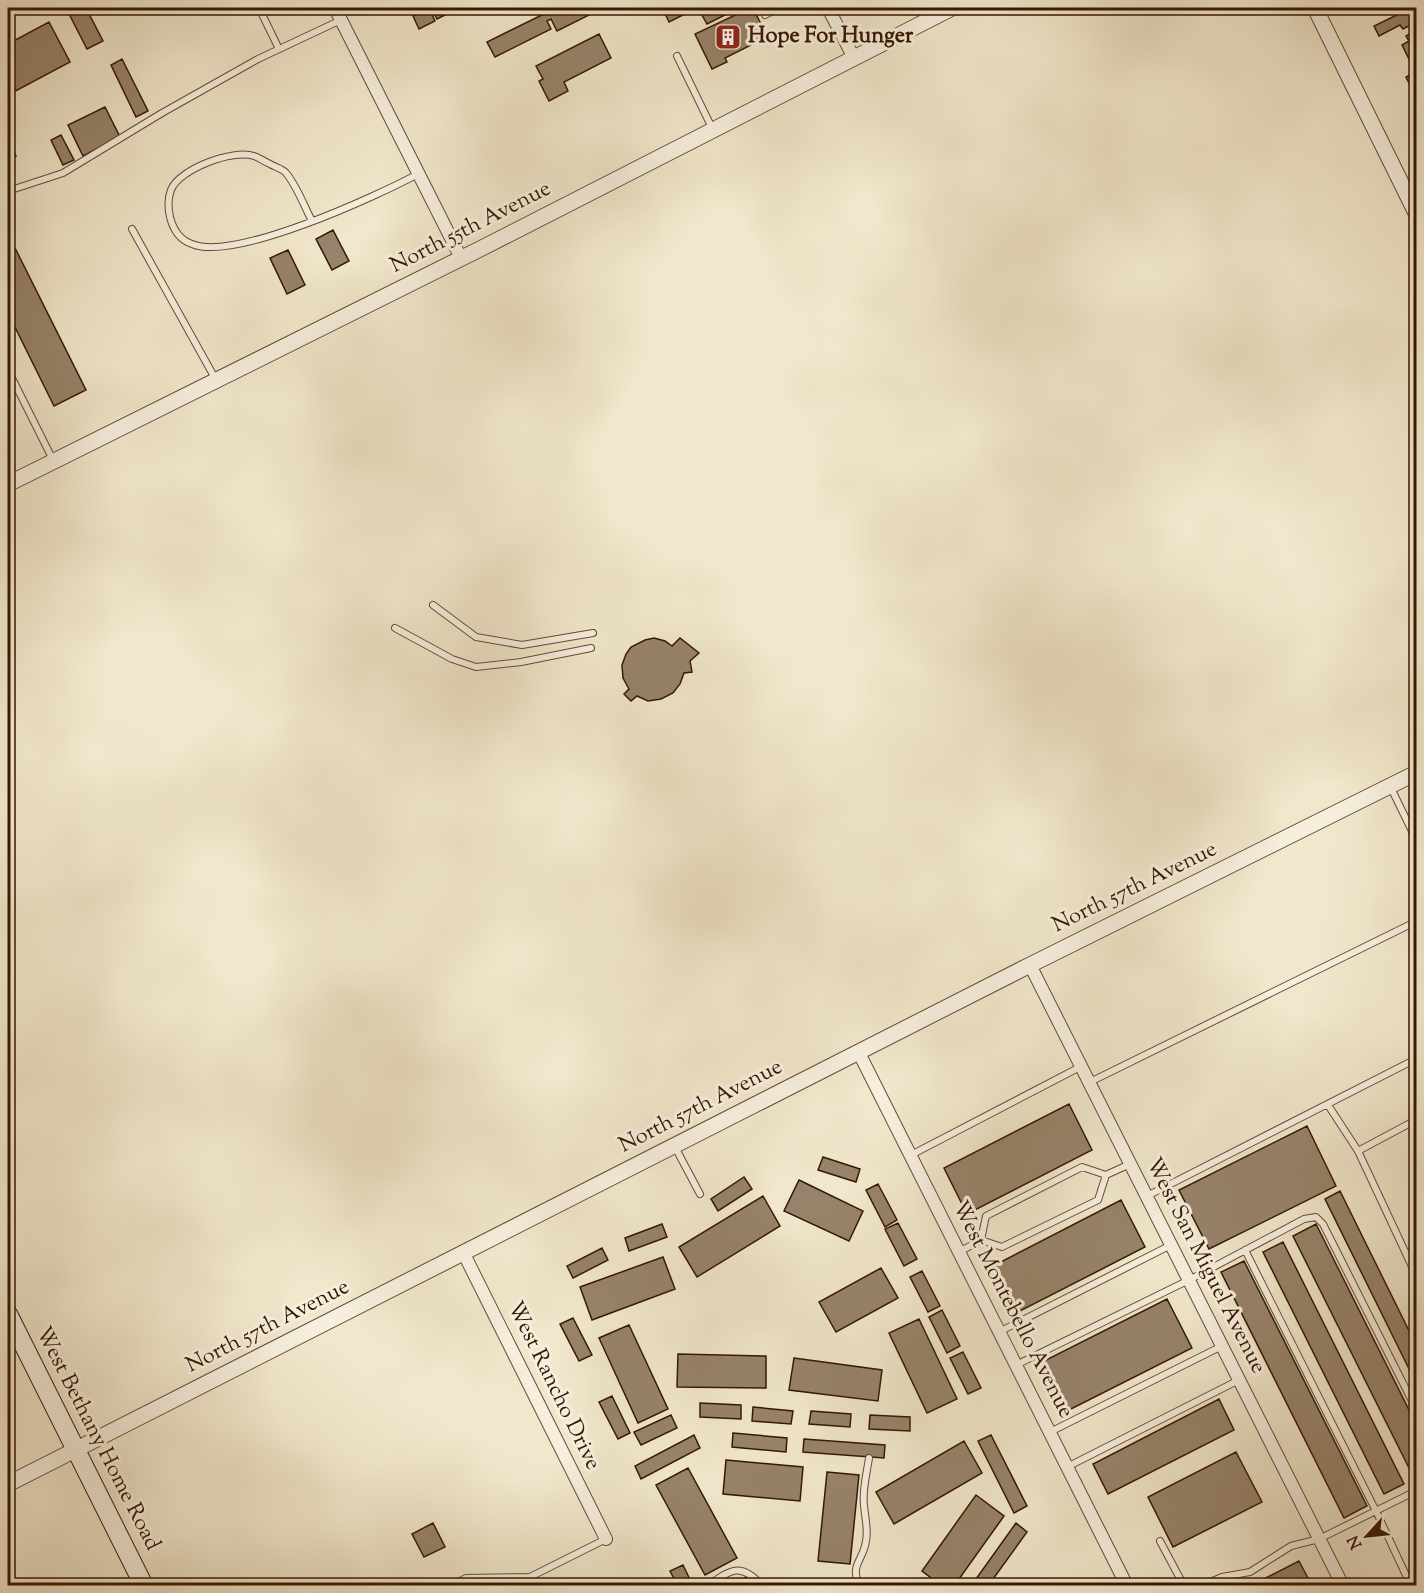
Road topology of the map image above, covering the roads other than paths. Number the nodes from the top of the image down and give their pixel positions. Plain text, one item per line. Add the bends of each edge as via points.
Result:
1 (259, 8) edge
2 (335, 8) edge
3 (780, 8) edge
4 (828, 8) edge
5 (952, 8) edge
6 (1315, 8) edge
7 (765, 15) dead end
8 (341, 20) junction
9 (279, 48) junction
10 (676, 56) dead end
11 (854, 58) junction
12 (713, 130) junction
13 (419, 174) junction
14 (8, 190) edge
15 (1416, 213) edge
16 (312, 221) junction
17 (132, 229) dead end
18 (461, 258) junction
19 (8, 370) edge
20 (216, 380) junction
21 (54, 461) junction
22 (8, 483) edge
23 (433, 605) dead end
24 (395, 628) dead end
25 (593, 633) dead end
26 (591, 648) dead end
27 (1416, 773) edge
28 (1390, 786) junction
29 (1414, 828) edge
30 (1416, 841) edge
31 (1409, 925) dead end
32 (1030, 965) junction
33 (859, 1053) junction
34 (1416, 1059) edge
35 (1082, 1066) junction
36 (1089, 1082) junction
37 (1328, 1105) junction
38 (1416, 1120) edge
39 (674, 1146) junction
40 (1358, 1151) junction
41 (910, 1155) junction
42 (1130, 1163) junction
43 (1106, 1175) junction
44 (700, 1194) dead end
45 (1147, 1196) junction
46 (981, 1240) junction
47 (1171, 1245) junction
48 (1245, 1250) junction
49 (463, 1252) junction
50 (959, 1252) junction
51 (1416, 1275) edge
52 (1189, 1280) junction
53 (8, 1315) edge
54 (999, 1332) junction
55 (1222, 1346) junction
56 (1016, 1365) junction
57 (1239, 1380) junction
58 (1416, 1409) edge
59 (1049, 1432) junction
60 (76, 1450) junction
61 (869, 1458) dead end
62 (1067, 1467) junction
63 (8, 1484) edge
64 (1416, 1491) edge
65 (1376, 1511) junction
66 (606, 1539) joint
67 (1319, 1539) junction
68 (1160, 1541) dead end
69 (144, 1586) edge
70 (450, 1586) edge
71 (708, 1586) edge
72 (762, 1586) edge
73 (858, 1586) edge
74 (1127, 1586) edge
75 (1184, 1586) edge
76 (1201, 1586) edge
77 (1343, 1586) edge
78 (1411, 1586) edge

1 - 9 lane
2 - 8 street
3 - 7 lane
4 - 11 street
5 - 11 street, North 55th Avenue
6 - 15 street
8 - 9 lane
8 - 13 street
9 - 14 lane via 63,173
10 - 12 lane
11 - 12 street, North 55th Avenue
12 - 18 street, North 55th Avenue
13 - 16 lane
13 - 18 street
16 - 16 lane via 231,246 211,248 181,238 172,223 168,204 171,189 185,173 223,157 252,155 285,172
17 - 20 lane
18 - 20 street, North 55th Avenue
19 - 21 lane
20 - 21 street, North 55th Avenue
21 - 22 street, North 55th Avenue
23 - 25 lane via 476,637 522,645
24 - 26 lane via 452,659 476,667
27 - 28 street, North 57th Avenue
28 - 29 lane
28 - 32 street, North 57th Avenue
29 - 30 lane
31 - 36 lane
32 - 33 street, North 57th Avenue
32 - 35 street, West San Miguel Avenue
33 - 39 street, North 57th Avenue
33 - 41 street, West Montebello Avenue
34 - 37 lane
35 - 36 street, West San Miguel Avenue
35 - 41 lane
36 - 42 street, West San Miguel Avenue
37 - 40 lane
37 - 45 lane
38 - 40 lane
39 - 44 lane
39 - 49 street, North 57th Avenue
40 - 51 lane
41 - 50 street, West Montebello Avenue
42 - 43 lane
42 - 45 street, West San Miguel Avenue
43 - 46 lane via 1098,1200 1002,1247
43 - 46 lane via 1082,1167 986,1216
45 - 47 street, West San Miguel Avenue
46 - 50 lane
47 - 52 street, West San Miguel Avenue
47 - 54 lane
48 - 52 lane
48 - 58 lane via 1316,1216
48 - 65 lane
49 - 60 street, North 57th Avenue
49 - 66 street, West Rancho Drive
50 - 54 street, West Montebello Avenue
52 - 55 street, West San Miguel Avenue
52 - 56 lane
53 - 60 main road, West Bethany Home Road
54 - 56 street, West Montebello Avenue
55 - 57 street, West San Miguel Avenue
55 - 59 lane
56 - 59 street, West Montebello Avenue
57 - 62 lane
57 - 67 street, West San Miguel Avenue
59 - 62 street, West Montebello Avenue
60 - 63 street, North 57th Avenue
60 - 69 main road, West Bethany Home Road
61 - 73 lane via 863,1504 867,1530 855,1574
62 - 74 street, West Montebello Avenue
64 - 65 lane
65 - 67 lane
65 - 78 lane
66 - 70 lane via 530,1577 466,1578
67 - 76 lane via 1291,1546 1250,1572
67 - 77 street, West San Miguel Avenue
68 - 75 lane
71 - 72 lane via 737,1569 747,1571

